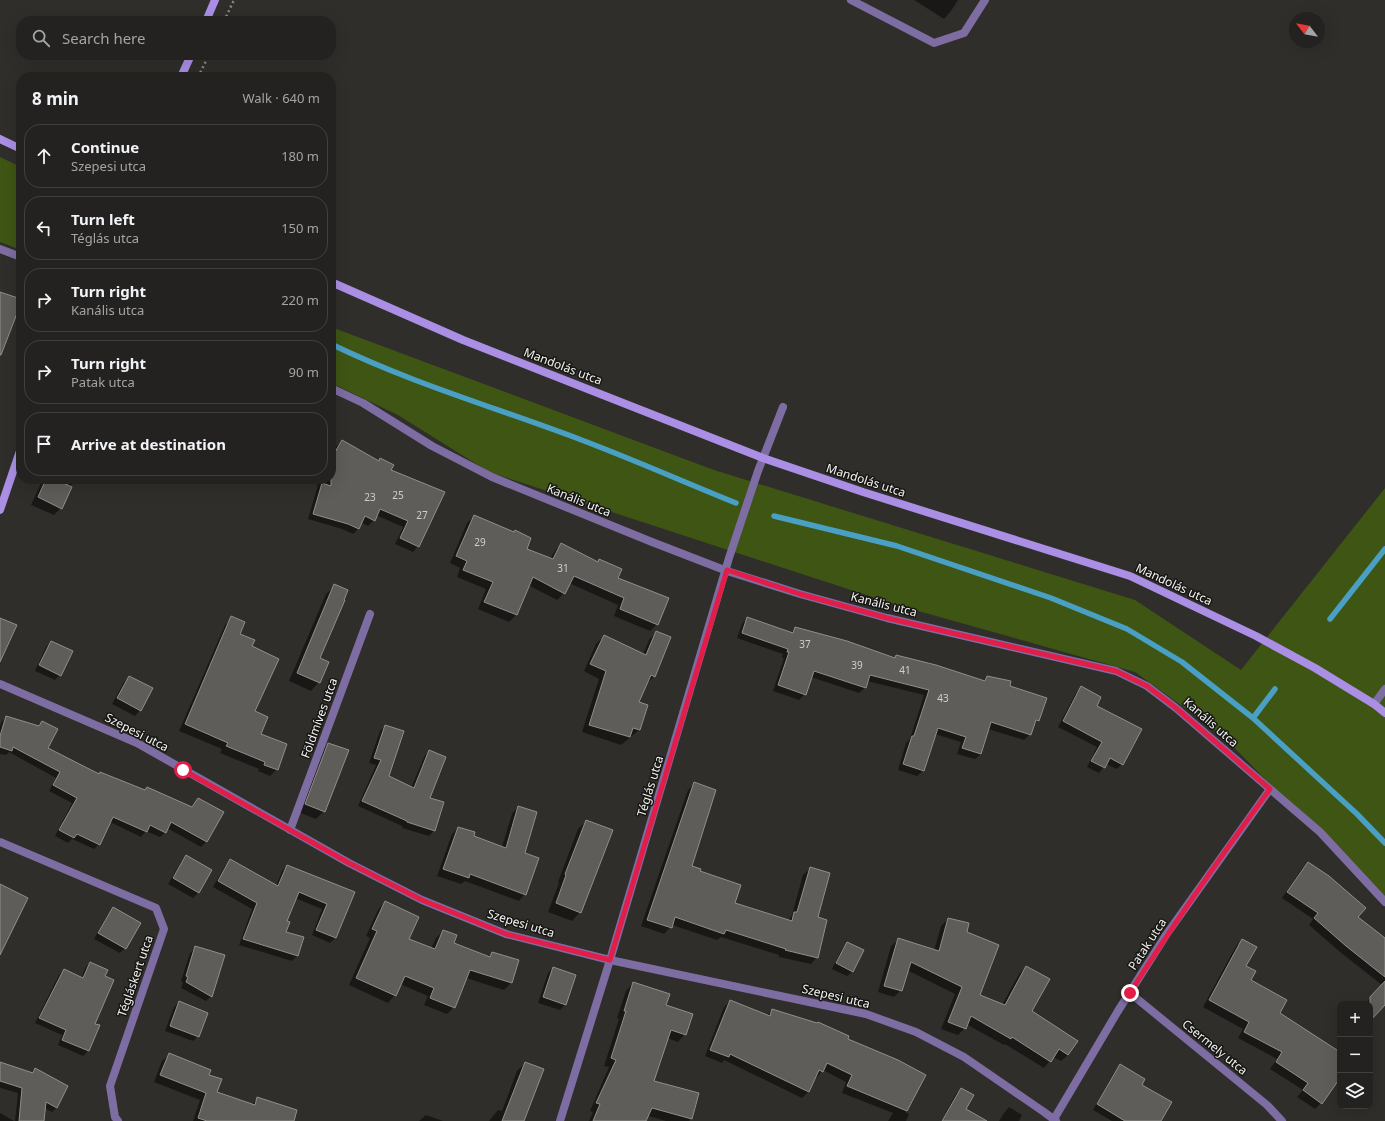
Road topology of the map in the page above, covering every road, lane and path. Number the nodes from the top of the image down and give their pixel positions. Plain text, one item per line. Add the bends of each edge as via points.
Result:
1 (215, 0) edge
2 (234, 0) edge
3 (851, 0) edge
4 (985, 0) edge
5 (208, 16) edge
6 (226, 16) edge
7 (189, 60) edge
8 (206, 60) edge
9 (183, 72) edge
10 (200, 72) edge
11 (0, 140) edge
12 (16, 147) edge
13 (0, 249) edge
14 (16, 255) edge
15 (336, 284) edge
16 (336, 390) edge
17 (783, 407) dead end
18 (763, 458) junction
19 (16, 463) edge
20 (0, 510) edge
21 (727, 570) junction
22 (370, 614) dead end
23 (0, 684) edge
24 (1385, 689) edge
25 (1374, 704) junction
26 (1385, 713) edge
27 (1270, 789) junction
28 (290, 830) junction
29 (0, 842) edge
30 (1385, 902) edge
31 (610, 960) junction
32 (1130, 993) junction
33 (1055, 1120) edge
34 (118, 1121) edge
35 (560, 1121) edge
36 (1282, 1121) edge

1 - 5 street
2 - 6 path
3 - 4 street via 934,43 964,33
7 - 9 street
8 - 10 path
11 - 12 street
13 - 14 street
15 - 18 street, Mandolás utca via 463,340
16 - 21 street, Kanális utca via 363,403 432,446 492,477
17 - 18 street, Téglás utca
18 - 21 street, Téglás utca
18 - 25 street, Mandolás utca via 1130,576 1256,636
19 - 20 street
21 - 27 street, Kanális utca via 800,594 887,618 1116,671 1147,686 1176,708
21 - 31 street, Téglás utca
22 - 28 street, Földmíves utca
23 - 28 street, Szepesi utca via 137,743
24 - 25 street
25 - 26 street, Mandolás utca
27 - 30 street, Kanális utca via 1320,832
27 - 32 street, Patak utca via 1170,929
28 - 31 street, Szepesi utca via 422,900 506,934
29 - 34 street, Tégláskert utca via 156,908 164,929 110,1086 115,1118
31 - 33 street, Szepesi utca via 866,1014 909,1030 964,1057
31 - 35 street, Téglás utca
32 - 33 street, Patak utca
32 - 36 street, Csermely utca via 1267,1105

